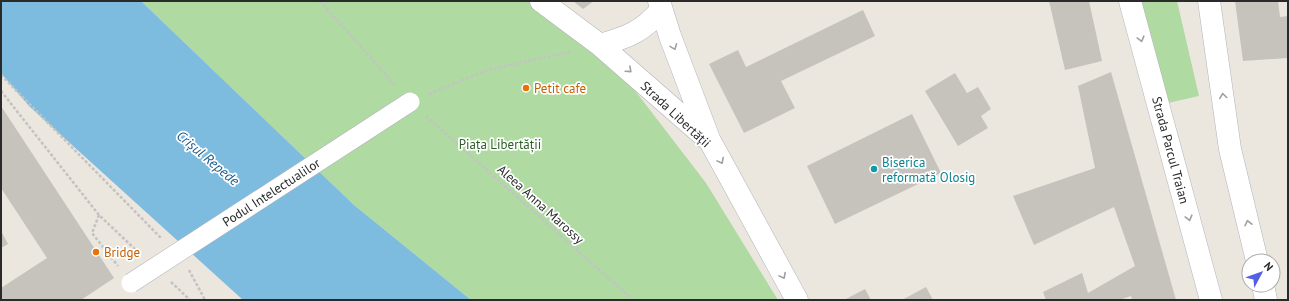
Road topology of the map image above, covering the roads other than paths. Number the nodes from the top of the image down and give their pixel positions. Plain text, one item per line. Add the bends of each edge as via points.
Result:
1 (541, 1) edge
2 (1130, 1) edge
3 (1209, 1) edge
4 (660, 6) edge
5 (600, 44) junction
6 (410, 102) road end
7 (710, 141) junction
8 (1255, 253) edge
9 (131, 283) road end
10 (797, 300) edge
11 (1210, 300) edge

1 - 5 street, Strada Libertății
2 -> 11 street, Strada Parcul Traian
8 -> 3 street via 1230,149
4 - 5 street via 649,24 637,33
4 -> 7 street
5 -> 7 street, Strada Libertății
6 - 9 street, Podul Intelectualilor, bridge
7 -> 10 street, Strada Libertății

